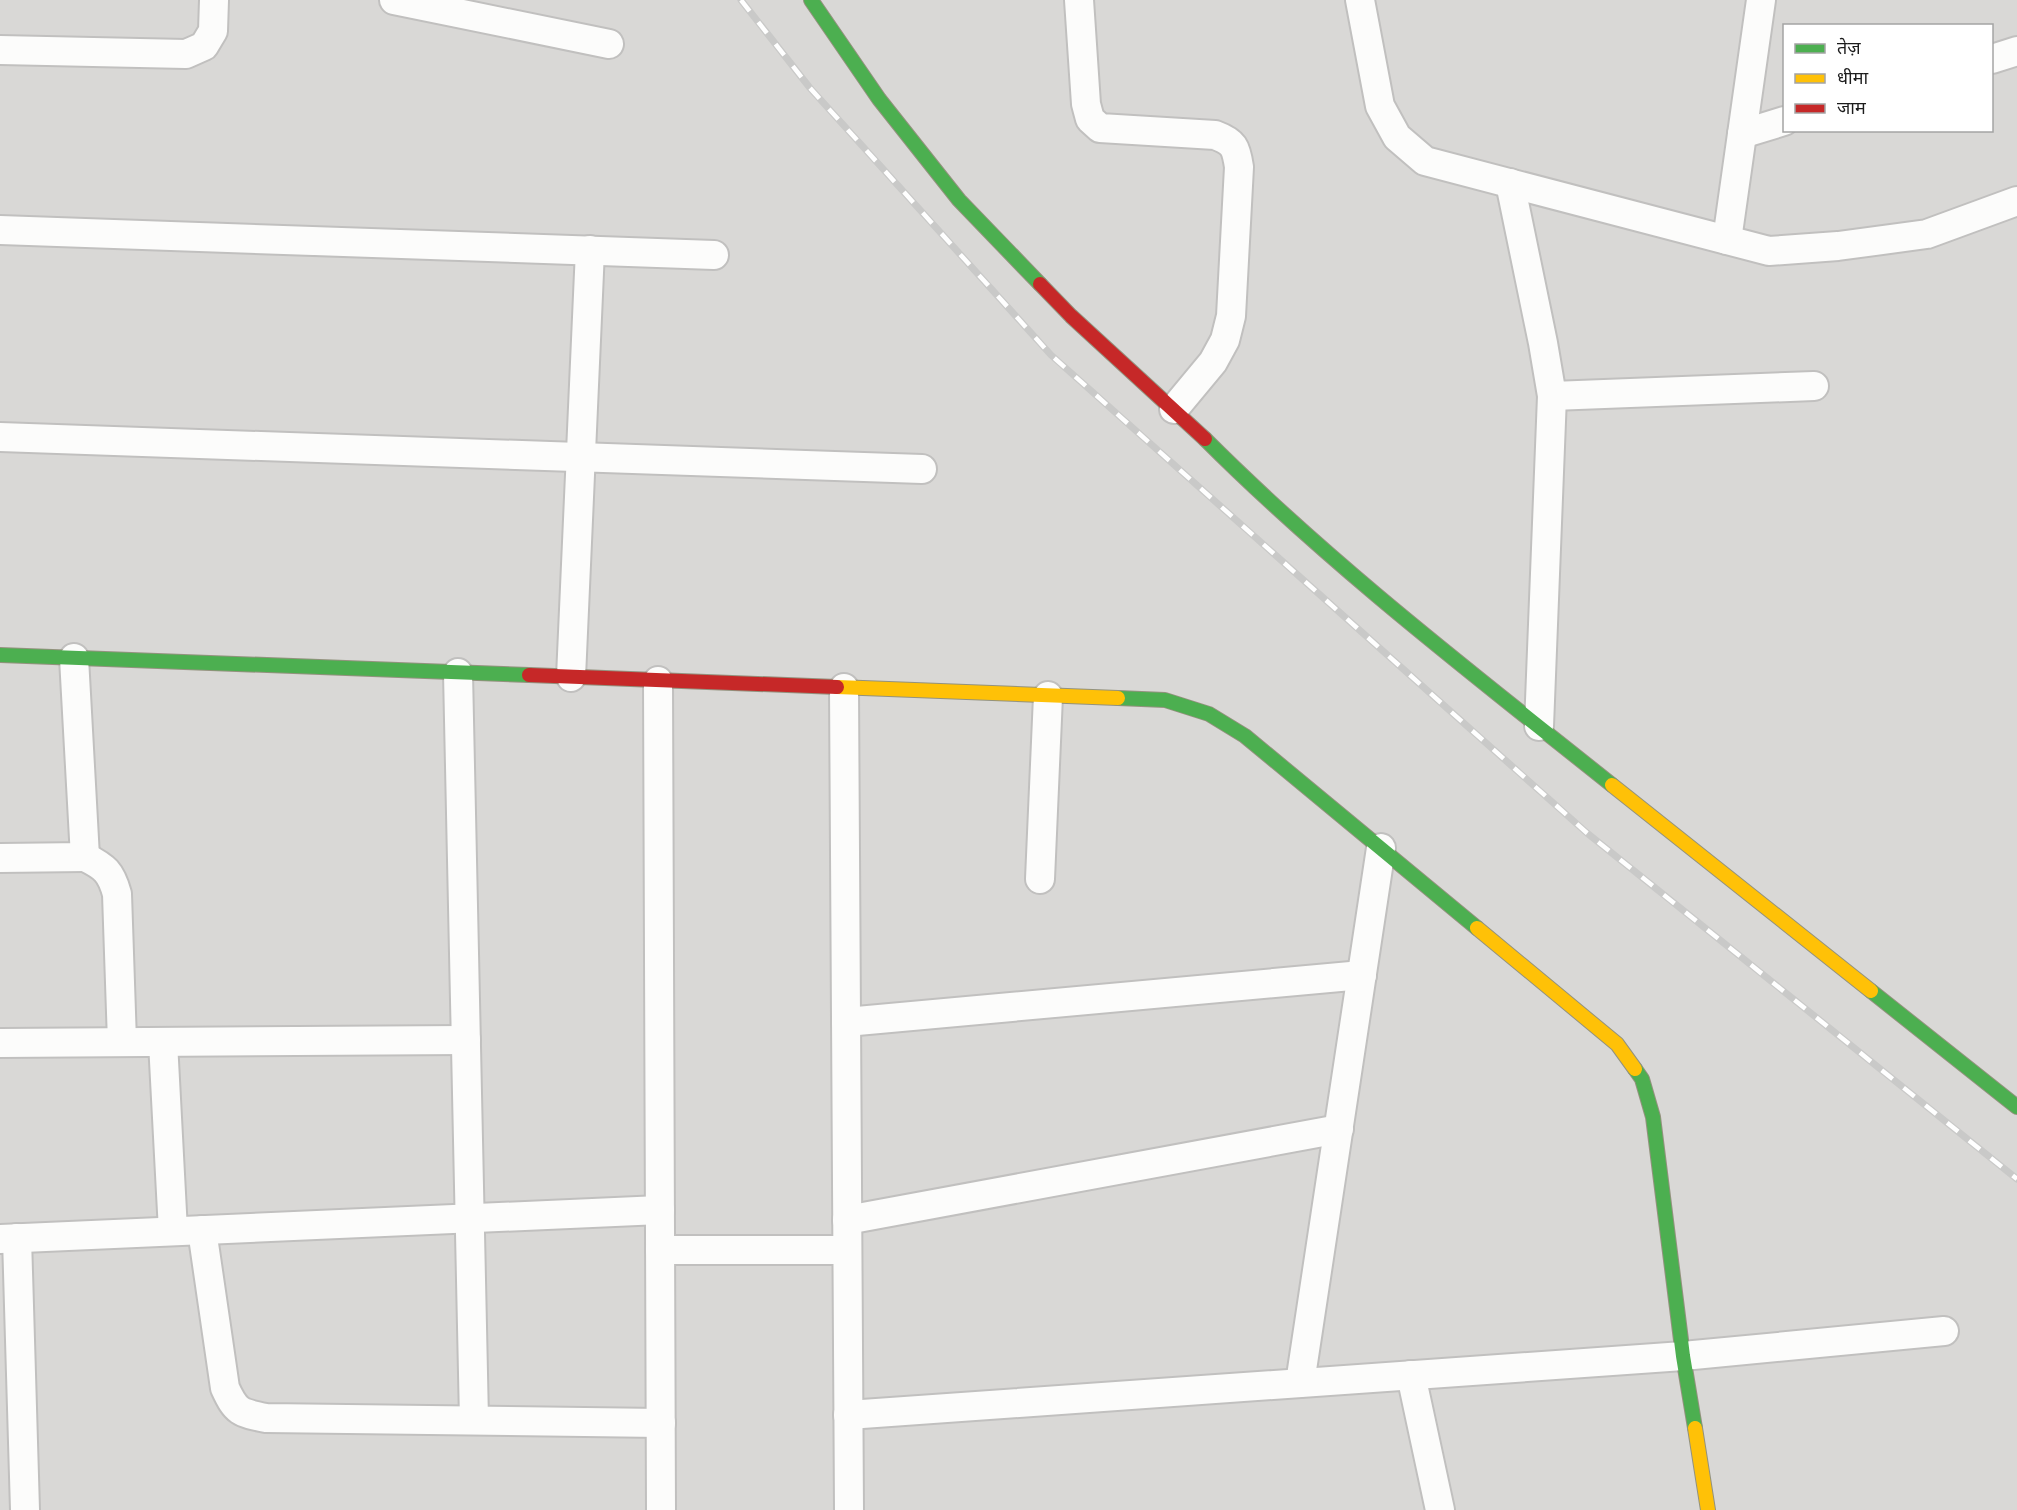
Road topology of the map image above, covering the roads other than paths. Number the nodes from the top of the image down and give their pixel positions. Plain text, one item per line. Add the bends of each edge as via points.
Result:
1 (214, 0) edge
2 (811, 0) edge
3 (1079, 0) edge
4 (1360, 0) edge
5 (1761, 0) edge
6 (401, 1) edge
7 (609, 44) dead end
8 (0, 50) edge
9 (2017, 51) edge
10 (1993, 59) edge
11 (1783, 122) edge
12 (1742, 134) junction
13 (1510, 183) junction
14 (2017, 201) edge
15 (0, 230) edge
16 (1726, 240) junction
17 (590, 250) junction
18 (714, 255) dead end
19 (1814, 386) dead end
20 (1552, 396) junction
21 (1174, 409) junction
22 (0, 437) edge
23 (581, 457) junction
24 (922, 469) dead end
25 (0, 655) edge
26 (74, 658) junction
27 (458, 673) junction
28 (571, 677) junction
29 (658, 681) junction
30 (844, 688) junction
31 (1048, 696) junction
32 (1539, 726) junction
33 (1381, 848) junction
34 (85, 857) junction
35 (0, 858) edge
36 (1040, 879) dead end
37 (1362, 975) junction
38 (846, 1022) junction
39 (466, 1040) junction
40 (122, 1042) junction
41 (163, 1042) junction
42 (0, 1043) edge
43 (2017, 1107) edge
44 (1339, 1129) junction
45 (660, 1210) junction
46 (470, 1219) junction
47 (847, 1220) junction
48 (202, 1230) junction
49 (173, 1231) junction
50 (9, 1239) edge
51 (660, 1250) junction
52 (847, 1250) junction
53 (1944, 1331) dead end
54 (1683, 1356) junction
55 (1411, 1375) junction
56 (1300, 1383) junction
57 (848, 1415) junction
58 (474, 1420) junction
59 (661, 1423) junction
60 (25, 1510) edge
61 (661, 1510) edge
62 (849, 1510) edge
63 (1440, 1510) edge
64 (1708, 1510) edge

1 - 8 street via 213,31 204,46 186,54
2 - 21 street via 879,99 959,200 1071,316
3 - 21 street via 1090,119 1100,128 1215,135 1229,140 1237,152 1231,316 1225,340 1213,362
4 - 13 street via 1380,106 1396,137 1425,161
5 - 12 street
6 - 7 street
9 - 10 street
11 - 12 street
12 - 16 street
13 - 16 street
13 - 20 street
14 - 16 street via 1927,234 1838,246 1769,251
15 - 17 street
17 - 18 street
17 - 23 street
19 - 20 street
20 - 32 street
21 - 32 street via 1264,498
22 - 23 street
23 - 24 street
23 - 28 street
25 - 26 street
26 - 27 street
26 - 34 street
27 - 28 street
27 - 39 street
28 - 29 street
29 - 30 street
29 - 45 street
30 - 31 street
30 - 38 street
31 - 33 street via 1165,700 1209,714 1245,735
31 - 36 street
32 - 43 street
33 - 37 street
33 - 54 street via 1617,1044 1642,1079 1653,1117
34 - 35 street
34 - 40 street via 104,866 117,894
37 - 38 street
37 - 44 street
38 - 47 street
39 - 41 street
39 - 46 street
40 - 41 street
40 - 42 street
41 - 49 street
44 - 47 street
44 - 56 street
45 - 46 street
45 - 51 street
46 - 48 street
46 - 58 street
47 - 52 street
48 - 49 street
48 - 58 street via 225,1388 233,1406 244,1414 266,1418
49 - 50 street
50 - 60 street
51 - 52 street
51 - 59 street
52 - 57 street
53 - 54 street
54 - 55 street
54 - 64 street
55 - 56 street
55 - 63 street
56 - 57 street
57 - 62 street
58 - 59 street
59 - 61 street

